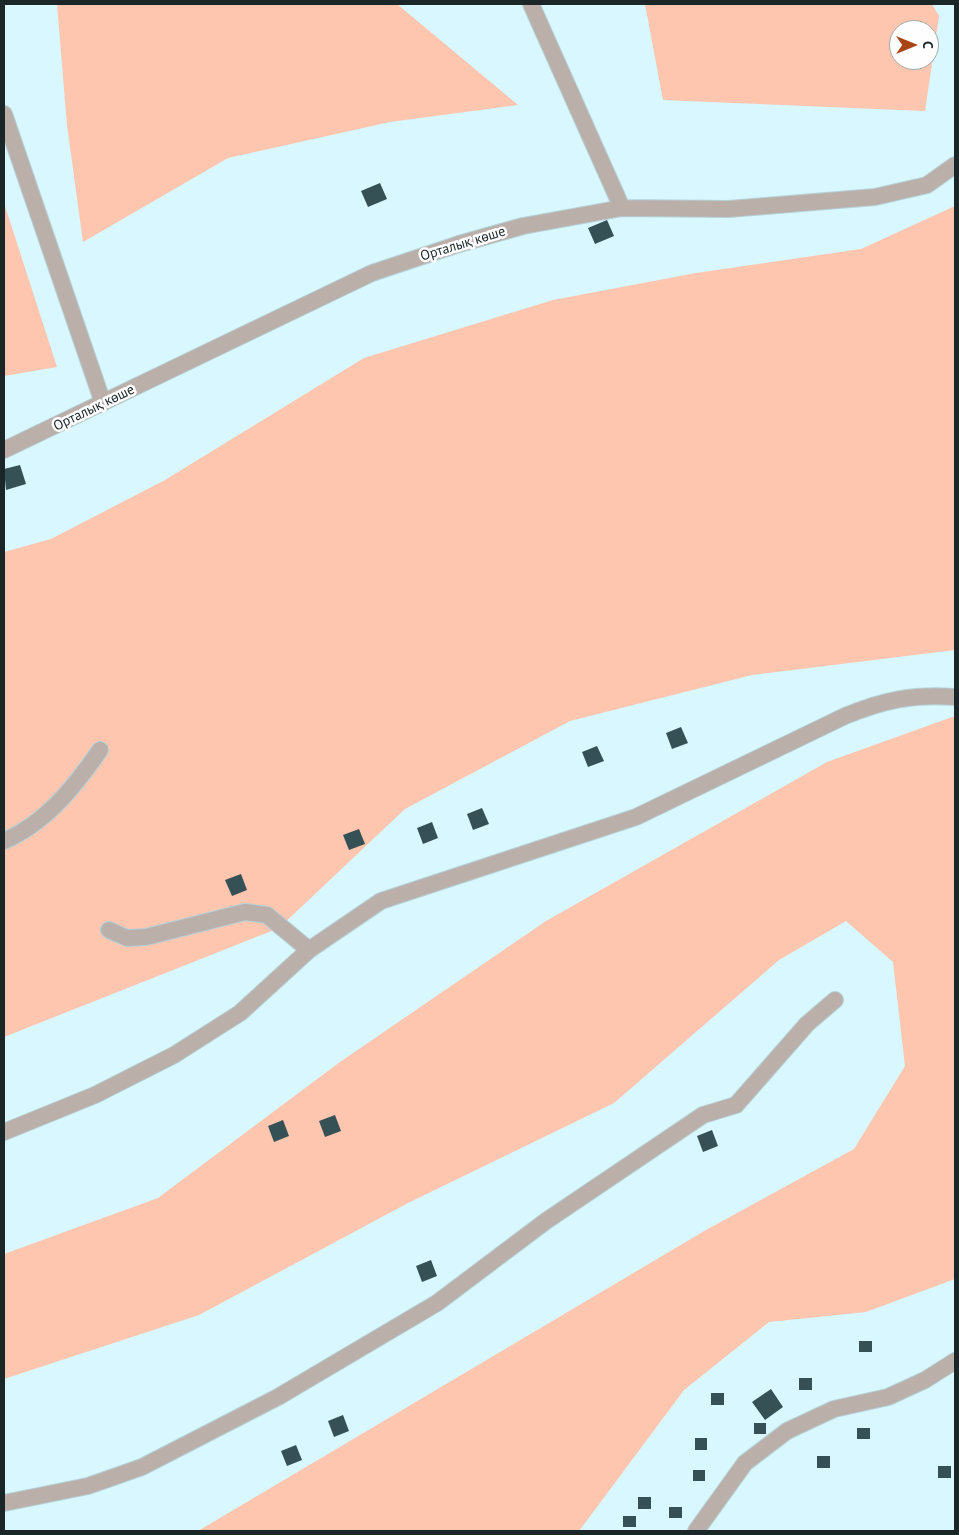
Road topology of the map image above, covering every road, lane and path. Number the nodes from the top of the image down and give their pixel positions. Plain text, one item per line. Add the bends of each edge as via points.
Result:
1 (531, 4) edge
2 (4, 114) edge
3 (955, 165) edge
4 (622, 208) junction
5 (103, 404) junction
6 (4, 450) edge
7 (955, 696) edge
8 (100, 750) dead end
9 (4, 841) edge
10 (109, 930) dead end
11 (309, 950) junction
12 (835, 1000) dead end
13 (4, 1132) edge
14 (955, 1361) edge
15 (4, 1503) edge
16 (696, 1531) edge

1 - 4 street
2 - 5 street
3 - 4 street, Орталық көше via 927,185 875,197 729,209
4 - 5 street, Орталық көше via 523,226 372,273
5 - 6 street, Орталық көше
7 - 11 street via 928,695 879,702 636,817 381,901
8 - 9 street via 82,777 45,815
10 - 11 street via 127,938 146,937 245,912 267,915
11 - 13 street via 240,1013 174,1055 95,1096
12 - 15 street via 807,1024 736,1105 703,1115 546,1221 437,1303 278,1398 142,1467 88,1486
14 - 16 street via 925,1380 888,1397 834,1410 786,1431 745,1463

